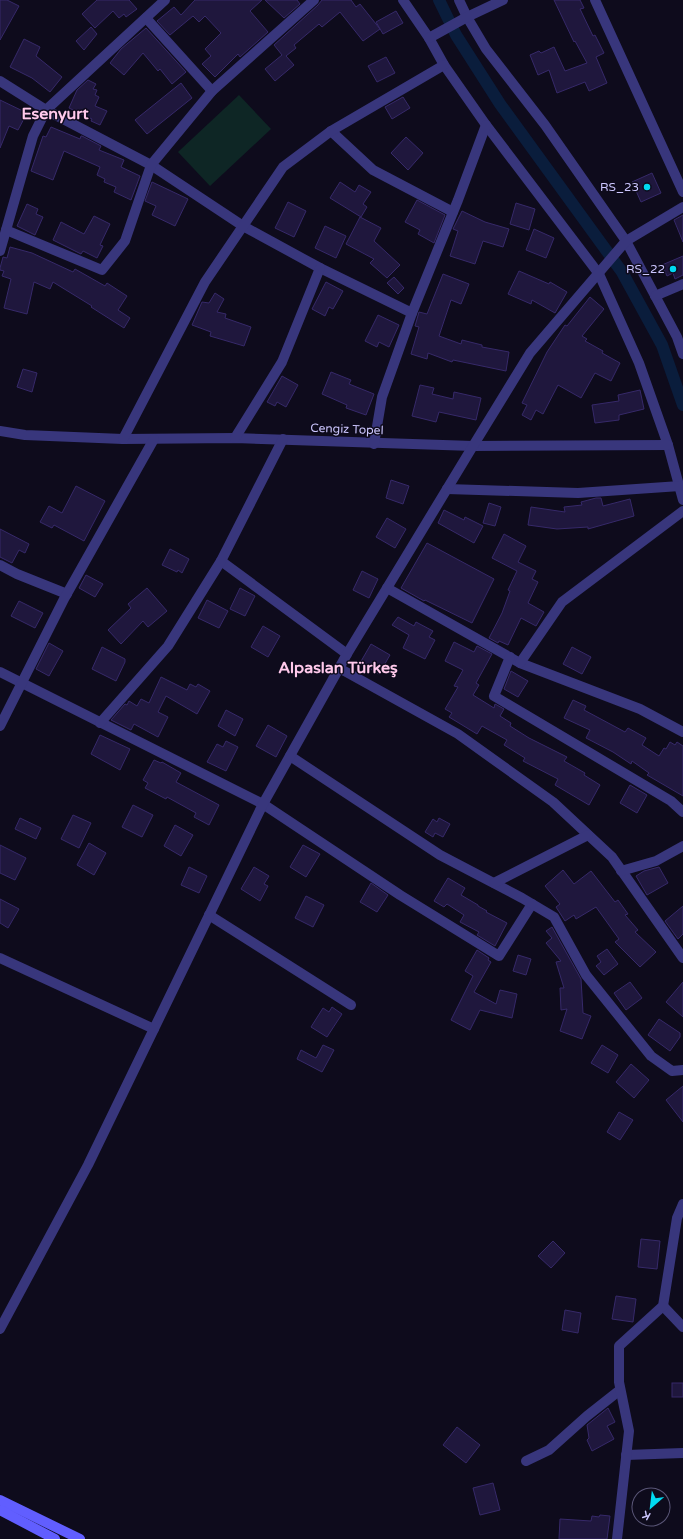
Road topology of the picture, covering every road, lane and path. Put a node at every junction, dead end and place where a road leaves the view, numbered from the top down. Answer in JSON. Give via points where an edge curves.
{"nodes":[{"id":1,"x":164,"y":0,"type":"edge"},
{"id":2,"x":314,"y":0,"type":"edge"},
{"id":3,"x":459,"y":0,"type":"edge"},
{"id":4,"x":504,"y":0,"type":"edge"},
{"id":5,"x":595,"y":0,"type":"edge"},
{"id":6,"x":404,"y":1,"type":"edge"},
{"id":7,"x":146,"y":18,"type":"junction"},
{"id":8,"x":467,"y":18,"type":"junction"},
{"id":9,"x":429,"y":38,"type":"junction"},
{"id":10,"x":444,"y":66,"type":"junction"},
{"id":11,"x":0,"y":81,"type":"edge"},
{"id":12,"x":212,"y":91,"type":"junction"},
{"id":13,"x":46,"y":110,"type":"junction"},
{"id":14,"x":486,"y":125,"type":"junction"},
{"id":15,"x":331,"y":131,"type":"junction"},
{"id":16,"x":150,"y":165,"type":"junction"},
{"id":17,"x":683,"y":192,"type":"edge"},
{"id":18,"x":683,"y":207,"type":"edge"},
{"id":19,"x":453,"y":212,"type":"junction"},
{"id":20,"x":243,"y":226,"type":"junction"},
{"id":21,"x":6,"y":230,"type":"junction"},
{"id":22,"x":626,"y":241,"type":"junction"},
{"id":23,"x":0,"y":249,"type":"edge"},
{"id":24,"x":320,"y":268,"type":"junction"},
{"id":25,"x":598,"y":274,"type":"junction"},
{"id":26,"x":683,"y":284,"type":"edge"},
{"id":27,"x":655,"y":296,"type":"junction"},
{"id":28,"x":412,"y":313,"type":"junction"},
{"id":29,"x":683,"y":354,"type":"edge"},
{"id":30,"x":0,"y":431,"type":"edge"},
{"id":31,"x":235,"y":438,"type":"junction"},
{"id":32,"x":122,"y":439,"type":"junction"},
{"id":33,"x":154,"y":439,"type":"junction"},
{"id":34,"x":282,"y":440,"type":"junction"},
{"id":35,"x":374,"y":444,"type":"junction"},
{"id":36,"x":668,"y":445,"type":"junction"},
{"id":37,"x":473,"y":446,"type":"junction"},
{"id":38,"x":680,"y":486,"type":"junction"},
{"id":39,"x":447,"y":489,"type":"junction"},
{"id":40,"x":683,"y":500,"type":"edge"},
{"id":41,"x":683,"y":511,"type":"edge"},
{"id":42,"x":221,"y":561,"type":"junction"},
{"id":43,"x":0,"y":565,"type":"edge"},
{"id":44,"x":387,"y":588,"type":"junction"},
{"id":45,"x":67,"y":594,"type":"junction"},
{"id":46,"x":347,"y":654,"type":"junction"},
{"id":47,"x":510,"y":657,"type":"junction"},
{"id":48,"x":520,"y":663,"type":"junction"},
{"id":49,"x":339,"y":668,"type":"junction"},
{"id":50,"x":0,"y":672,"type":"edge"},
{"id":51,"x":21,"y":684,"type":"junction"},
{"id":52,"x":100,"y":723,"type":"junction"},
{"id":53,"x":0,"y":726,"type":"edge"},
{"id":54,"x":683,"y":732,"type":"edge"},
{"id":55,"x":290,"y":756,"type":"junction"},
{"id":56,"x":263,"y":804,"type":"junction"},
{"id":57,"x":683,"y":812,"type":"edge"},
{"id":58,"x":588,"y":835,"type":"junction"},
{"id":59,"x":683,"y":846,"type":"edge"},
{"id":60,"x":621,"y":871,"type":"junction"},
{"id":61,"x":494,"y":884,"type":"junction"},
{"id":62,"x":532,"y":904,"type":"junction"},
{"id":63,"x":209,"y":915,"type":"junction"},
{"id":64,"x":0,"y":958,"type":"edge"},
{"id":65,"x":683,"y":958,"type":"edge"},
{"id":66,"x":351,"y":1005,"type":"dead end"},
{"id":67,"x":154,"y":1029,"type":"junction"},
{"id":68,"x":683,"y":1070,"type":"edge"},
{"id":69,"x":683,"y":1204,"type":"edge"},
{"id":70,"x":663,"y":1306,"type":"junction"},
{"id":71,"x":683,"y":1327,"type":"edge"},
{"id":72,"x":0,"y":1329,"type":"edge"},
{"id":73,"x":620,"y":1390,"type":"junction"},
{"id":74,"x":683,"y":1453,"type":"edge"},
{"id":75,"x":626,"y":1455,"type":"junction"},
{"id":76,"x":526,"y":1461,"type":"dead end"},
{"id":77,"x":0,"y":1500,"type":"edge"},
{"id":78,"x":0,"y":1510,"type":"edge"},
{"id":79,"x":55,"y":1539,"type":"edge"},
{"id":80,"x":80,"y":1539,"type":"edge"},
{"id":81,"x":617,"y":1539,"type":"edge"}],
"edges":[{"from":1,"to":7,"type":"street"},
{"from":2,"to":12,"type":"street"},
{"from":3,"to":8,"type":"street"},
{"from":4,"to":8,"type":"street"},
{"from":5,"to":17,"type":"street"},
{"from":6,"to":9,"type":"street"},
{"from":7,"to":12,"type":"street"},
{"from":7,"to":13,"type":"street"},
{"from":8,"to":9,"type":"street"},
{"from":8,"to":22,"type":"street","via":[[486,49],[545,125]]},
{"from":9,"to":10,"type":"street"},
{"from":10,"to":14,"type":"street"},
{"from":10,"to":15,"type":"street"},
{"from":11,"to":13,"type":"street"},
{"from":12,"to":16,"type":"street"},
{"from":13,"to":16,"type":"street"},
{"from":13,"to":21,"type":"street","via":[[33,136]]},
{"from":14,"to":19,"type":"street"},
{"from":14,"to":25,"type":"street"},
{"from":15,"to":19,"type":"street","via":[[374,170]]},
{"from":15,"to":20,"type":"street","via":[[283,167]]},
{"from":16,"to":20,"type":"street"},
{"from":16,"to":21,"type":"street","via":[[125,241],[102,270]]},
{"from":18,"to":22,"type":"street"},
{"from":19,"to":28,"type":"street"},
{"from":20,"to":24,"type":"street"},
{"from":20,"to":32,"type":"street","via":[[206,282]]},
{"from":21,"to":23,"type":"street"},
{"from":22,"to":25,"type":"street"},
{"from":22,"to":27,"type":"street"},
{"from":24,"to":28,"type":"street"},
{"from":24,"to":31,"type":"street","via":[[282,362]]},
{"from":25,"to":36,"type":"street","via":[[639,363]]},
{"from":25,"to":37,"type":"street","via":[[530,353]]},
{"from":26,"to":27,"type":"street"},
{"from":27,"to":29,"type":"street","via":[[677,336]]},
{"from":28,"to":35,"type":"street","via":[[382,397]]},
{"from":30,"to":32,"type":"street","name":"Cengiz Topel","via":[[25,435]]},
{"from":31,"to":33,"type":"street","name":"Cengiz Topel"},
{"from":31,"to":34,"type":"street","name":"Cengiz Topel"},
{"from":32,"to":33,"type":"street","name":"Cengiz Topel"},
{"from":33,"to":45,"type":"street"},
{"from":34,"to":35,"type":"street","name":"Cengiz Topel"},
{"from":34,"to":42,"type":"street"},
{"from":35,"to":37,"type":"street","name":"Cengiz Topel"},
{"from":36,"to":37,"type":"street","name":"Cengiz Topel"},
{"from":36,"to":38,"type":"street"},
{"from":37,"to":39,"type":"street"},
{"from":38,"to":39,"type":"street","via":[[578,493]]},
{"from":38,"to":40,"type":"street"},
{"from":39,"to":44,"type":"street"},
{"from":41,"to":48,"type":"street","via":[[562,602]]},
{"from":42,"to":46,"type":"street"},
{"from":42,"to":52,"type":"street","via":[[168,646]]},
{"from":43,"to":45,"type":"street"},
{"from":44,"to":46,"type":"street"},
{"from":44,"to":47,"type":"street"},
{"from":45,"to":51,"type":"street"},
{"from":46,"to":49,"type":"street"},
{"from":47,"to":48,"type":"street"},
{"from":47,"to":57,"type":"street","via":[[494,696],[671,801]]},
{"from":48,"to":54,"type":"street","via":[[640,709]]},
{"from":49,"to":55,"type":"street"},
{"from":49,"to":58,"type":"street","via":[[458,734],[553,802]]},
{"from":50,"to":51,"type":"street"},
{"from":51,"to":52,"type":"street"},
{"from":51,"to":53,"type":"street"},
{"from":52,"to":56,"type":"street"},
{"from":55,"to":56,"type":"street"},
{"from":55,"to":61,"type":"street","via":[[440,855]]},
{"from":56,"to":62,"type":"street","via":[[400,895],[499,956]]},
{"from":56,"to":63,"type":"street"},
{"from":58,"to":60,"type":"street","via":[[612,857]]},
{"from":58,"to":61,"type":"street"},
{"from":59,"to":60,"type":"street","via":[[656,861]]},
{"from":60,"to":65,"type":"street"},
{"from":61,"to":62,"type":"street"},
{"from":62,"to":68,"type":"street","via":[[554,917],[586,975],[651,1056],[672,1071]]},
{"from":63,"to":66,"type":"street"},
{"from":63,"to":67,"type":"street"},
{"from":64,"to":67,"type":"street"},
{"from":67,"to":72,"type":"street","via":[[88,1165]]},
{"from":69,"to":70,"type":"street","via":[[677,1218]]},
{"from":70,"to":71,"type":"street"},
{"from":70,"to":73,"type":"street","via":[[619,1346]]},
{"from":73,"to":75,"type":"street","via":[[629,1431]]},
{"from":73,"to":76,"type":"street","via":[[549,1450]]},
{"from":74,"to":75,"type":"street"},
{"from":75,"to":81,"type":"street"},
{"from":77,"to":80,"type":"street"},
{"from":78,"to":79,"type":"street"}]}
